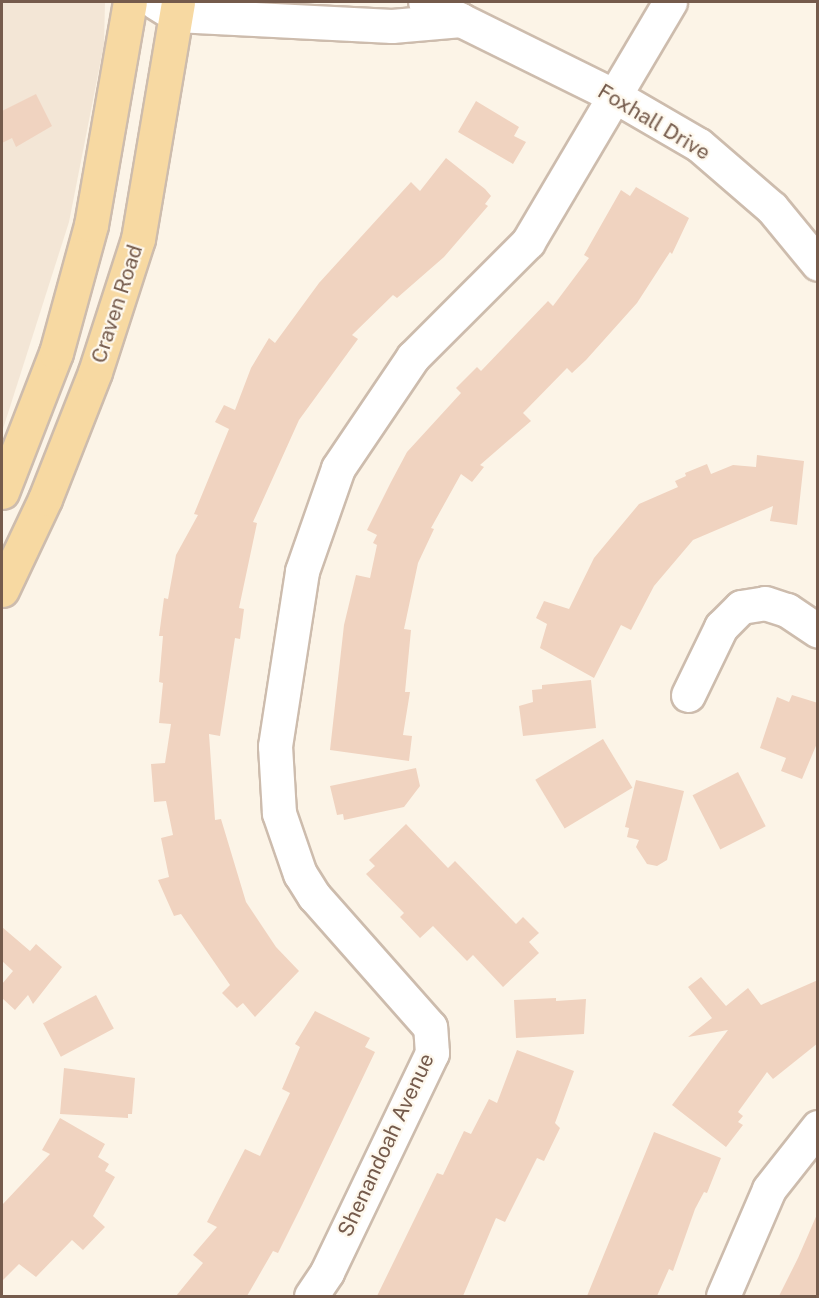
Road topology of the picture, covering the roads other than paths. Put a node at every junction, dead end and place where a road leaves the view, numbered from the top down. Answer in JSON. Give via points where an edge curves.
{"nodes":[{"id":1,"x":130,"y":2,"type":"edge"},
{"id":2,"x":425,"y":2,"type":"edge"},
{"id":3,"x":670,"y":2,"type":"edge"},
{"id":4,"x":170,"y":6,"type":"edge"},
{"id":5,"x":461,"y":20,"type":"junction"},
{"id":6,"x":613,"y":95,"type":"junction"},
{"id":7,"x":818,"y":264,"type":"edge"},
{"id":8,"x":2,"y":492,"type":"edge"},
{"id":9,"x":2,"y":590,"type":"edge"},
{"id":10,"x":818,"y":631,"type":"edge"},
{"id":11,"x":688,"y":695,"type":"dead end"},
{"id":12,"x":818,"y":1127,"type":"edge"},
{"id":13,"x":311,"y":1296,"type":"edge"},
{"id":14,"x":723,"y":1296,"type":"edge"}],
"edges":[{"from":1,"to":8,"type":"main road","name":"Craven Road","via":[[91,225],[56,353]]},
{"from":2,"to":5,"type":"street","name":"Foxhall Drive"},
{"from":3,"to":6,"type":"street","name":"Shenandoah Avenue"},
{"from":4,"to":5,"type":"street","via":[[392,26]]},
{"from":4,"to":9,"type":"main road","name":"Craven Road","via":[[138,238],[95,372],[50,489]]},
{"from":5,"to":6,"type":"street","name":"Foxhall Drive"},
{"from":6,"to":7,"type":"street","name":"Foxhall Drive","via":[[699,145],[772,208]]},
{"from":6,"to":13,"type":"street","name":"Shenandoah Avenue","via":[[528,242],[413,357],[338,468],[302,572],[275,746],[279,813],[300,874],[314,896],[430,1027],[432,1053],[327,1272]]},
{"from":10,"to":11,"type":"street","via":[[765,603],[741,607],[721,627]]},
{"from":12,"to":14,"type":"street","via":[[769,1189]]}]}
